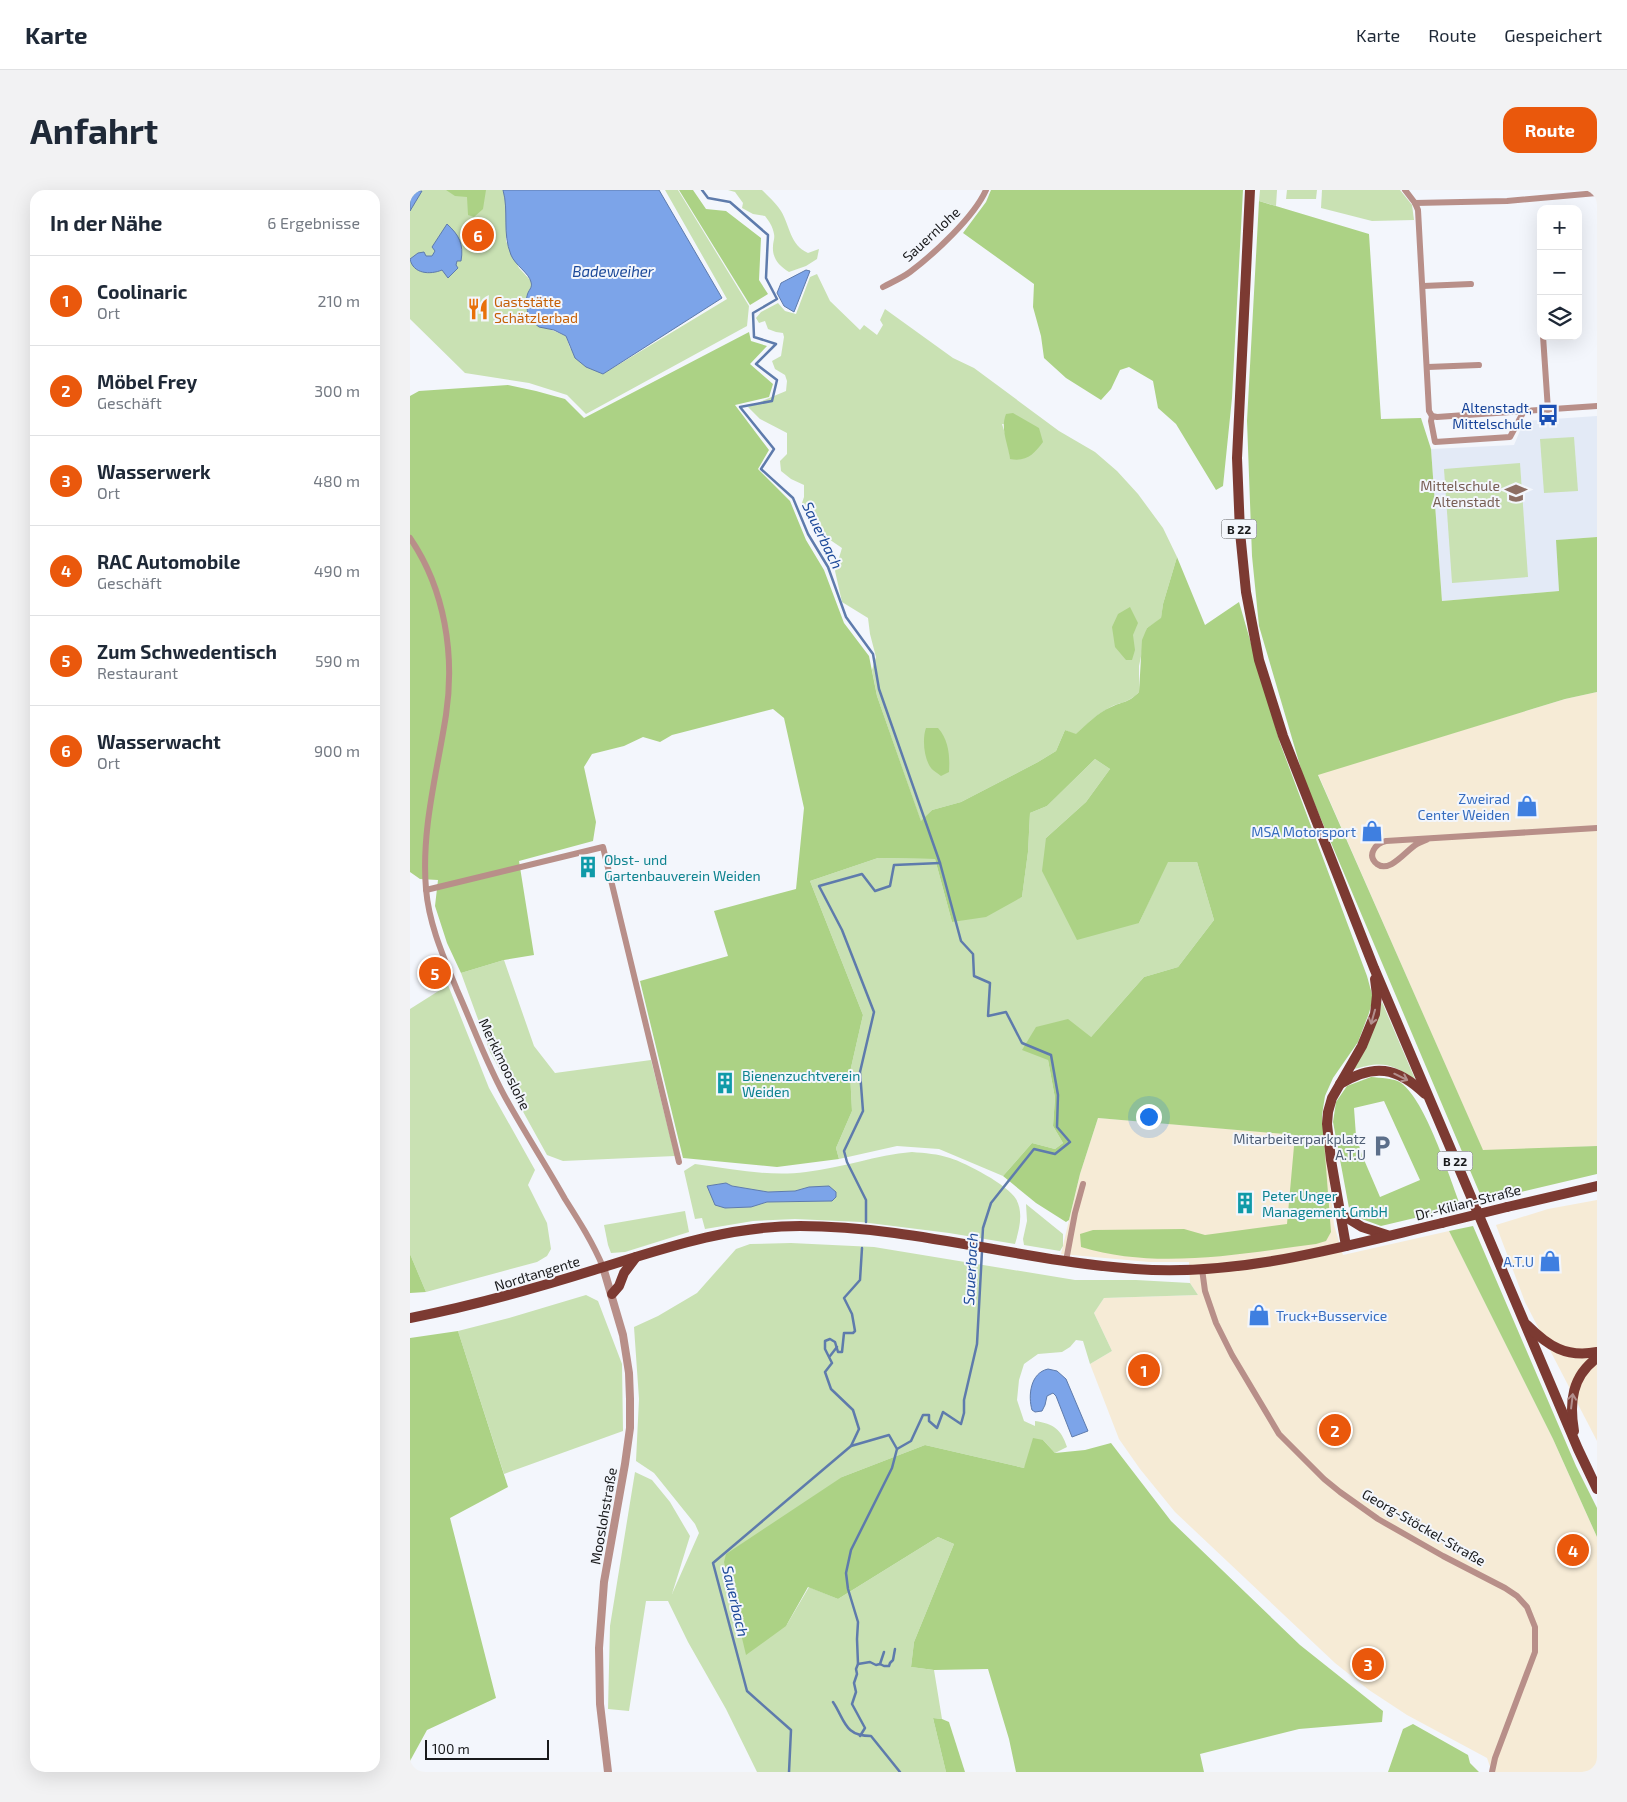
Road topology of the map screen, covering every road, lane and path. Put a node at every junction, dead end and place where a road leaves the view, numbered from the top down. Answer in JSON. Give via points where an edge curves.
{"nodes":[{"id":1,"x":986,"y":190,"type":"edge"},
{"id":2,"x":1250,"y":190,"type":"edge"},
{"id":3,"x":1405,"y":190,"type":"edge"},
{"id":4,"x":1597,"y":193,"type":"edge"},
{"id":5,"x":1415,"y":203,"type":"junction"},
{"id":6,"x":1471,"y":284,"type":"dead end"},
{"id":7,"x":1423,"y":286,"type":"junction"},
{"id":8,"x":883,"y":287,"type":"dead end"},
{"id":9,"x":1543,"y":340,"type":"edge"},
{"id":10,"x":1479,"y":365,"type":"dead end"},
{"id":11,"x":1428,"y":367,"type":"junction"},
{"id":12,"x":1597,"y":406,"type":"edge"},
{"id":13,"x":1548,"y":410,"type":"junction"},
{"id":14,"x":1524,"y":411,"type":"junction"},
{"id":15,"x":1432,"y":416,"type":"junction"},
{"id":16,"x":410,"y":538,"type":"edge"},
{"id":17,"x":1597,"y":828,"type":"edge"},
{"id":18,"x":1428,"y":839,"type":"junction"},
{"id":19,"x":426,"y":890,"type":"junction"},
{"id":20,"x":1374,"y":968,"type":"junction"},
{"id":21,"x":1339,"y":1084,"type":"junction"},
{"id":22,"x":1428,"y":1097,"type":"junction"},
{"id":23,"x":679,"y":1162,"type":"dead end"},
{"id":24,"x":1083,"y":1184,"type":"dead end"},
{"id":25,"x":1597,"y":1186,"type":"edge"},
{"id":26,"x":1581,"y":1189,"type":"junction"},
{"id":27,"x":1597,"y":1192,"type":"edge"},
{"id":28,"x":1341,"y":1214,"type":"junction"},
{"id":29,"x":1391,"y":1235,"type":"junction"},
{"id":30,"x":1346,"y":1246,"type":"junction"},
{"id":31,"x":636,"y":1257,"type":"junction"},
{"id":32,"x":1066,"y":1260,"type":"junction"},
{"id":33,"x":603,"y":1267,"type":"junction"},
{"id":34,"x":1202,"y":1269,"type":"junction"},
{"id":35,"x":612,"y":1294,"type":"junction"},
{"id":36,"x":410,"y":1318,"type":"edge"},
{"id":37,"x":1523,"y":1322,"type":"junction"},
{"id":38,"x":1597,"y":1352,"type":"edge"},
{"id":39,"x":1597,"y":1358,"type":"edge"},
{"id":40,"x":1578,"y":1449,"type":"junction"},
{"id":41,"x":1597,"y":1489,"type":"edge"},
{"id":42,"x":1493,"y":1769,"type":"edge"},
{"id":43,"x":608,"y":1772,"type":"edge"},
{"id":44,"x":1499,"y":1772,"type":"edge"}],
"edges":[{"from":1,"to":8,"type":"street","name":"Sauernlohe","via":[[956,231],[909,272]]},
{"from":2,"to":20,"type":"main road","number":"B 22","via":[[1237,458],[1246,592],[1259,660],[1283,736]]},
{"from":3,"to":5,"type":"street"},
{"from":4,"to":5,"type":"street"},
{"from":5,"to":7,"type":"street"},
{"from":6,"to":7,"type":"street"},
{"from":7,"to":11,"type":"street"},
{"from":9,"to":13,"type":"street"},
{"from":10,"to":11,"type":"street"},
{"from":11,"to":15,"type":"street","via":[[1429,411]]},
{"from":12,"to":13,"type":"street"},
{"from":13,"to":14,"type":"street"},
{"from":14,"to":15,"type":"street"},
{"from":14,"to":15,"type":"street","via":[[1510,437],[1435,442],[1430,421]]},
{"from":16,"to":19,"type":"street","name":"Merklmooslohe","via":[[438,598],[448,654],[446,713],[427,820]]},
{"from":17,"to":18,"type":"street"},
{"from":18,"to":18,"type":"street","via":[[1380,843],[1372,853],[1380,866],[1388,866]]},
{"from":19,"to":23,"type":"street","via":[[603,847]]},
{"from":19,"to":33,"type":"street","name":"Merklmooslohe","via":[[431,922],[442,953],[490,1066]]},
{"from":20,"to":21,"type":"main road","one_way":true,"via":[[1375,1014],[1362,1046]]},
{"from":20,"to":22,"type":"main road","number":"B 22"},
{"from":21,"to":22,"type":"main road","one_way":true,"via":[[1372,1070],[1387,1071],[1402,1076]]},
{"from":21,"to":28,"type":"main road","via":[[1332,1098],[1327,1124]]},
{"from":22,"to":37,"type":"main road","number":"B 22"},
{"from":24,"to":32,"type":"street"},
{"from":25,"to":26,"type":"main road","name":"Dr.-Kilian-Straße"},
{"from":26,"to":27,"type":"main road"},
{"from":26,"to":29,"type":"main road","name":"Dr.-Kilian-Straße","bridge":true},
{"from":28,"to":29,"type":"main road","via":[[1362,1227]]},
{"from":28,"to":30,"type":"main road"},
{"from":29,"to":30,"type":"main road","name":"Dr.-Kilian-Straße"},
{"from":30,"to":34,"type":"main road","name":"Dr.-Kilian-Straße","via":[[1261,1264]]},
{"from":31,"to":32,"type":"main road","name":"Nordtangente","via":[[714,1235],[799,1226],[875,1231]]},
{"from":31,"to":33,"type":"main road","name":"Nordtangente"},
{"from":31,"to":35,"type":"main road"},
{"from":32,"to":34,"type":"main road","name":"Dr.-Kilian-Straße","via":[[1134,1269]]},
{"from":33,"to":35,"type":"street","name":"Mooslohstraße"},
{"from":33,"to":36,"type":"main road","name":"Nordtangente","via":[[500,1299]]},
{"from":34,"to":42,"type":"street","name":"Georg-Stöckel-Straße","via":[[1216,1323],[1279,1434],[1324,1479],[1378,1519],[1505,1588],[1527,1608],[1535,1628],[1535,1652]]},
{"from":35,"to":43,"type":"street","name":"Mooslohstraße","via":[[629,1373],[630,1428],[604,1582],[599,1648],[600,1704]]},
{"from":37,"to":38,"type":"main road","via":[[1554,1348],[1586,1354]]},
{"from":37,"to":40,"type":"main road","number":"B 22"},
{"from":40,"to":39,"type":"main road","one_way":true,"via":[[1571,1412],[1573,1393],[1579,1378]]},
{"from":40,"to":41,"type":"main road","number":"B 22"},
{"from":42,"to":44,"type":"street"}]}
